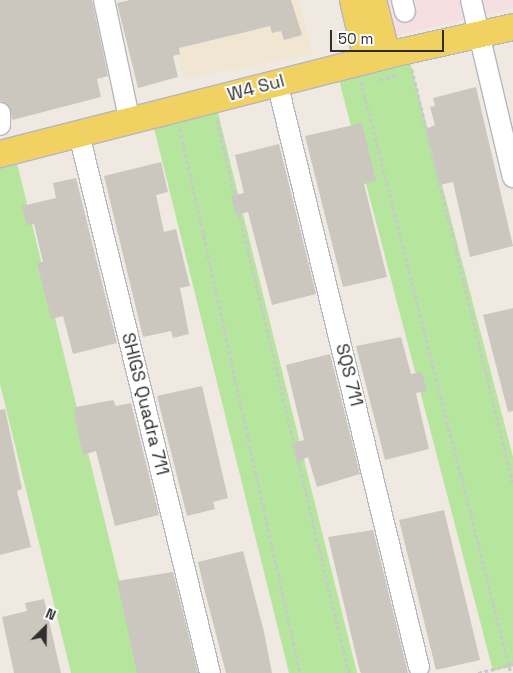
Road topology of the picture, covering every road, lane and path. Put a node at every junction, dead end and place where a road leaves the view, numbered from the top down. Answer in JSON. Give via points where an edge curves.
{"nodes":[{"id":1,"x":104,"y":0,"type":"edge"},
{"id":2,"x":353,"y":0,"type":"edge"},
{"id":3,"x":372,"y":0,"type":"edge"},
{"id":4,"x":471,"y":0,"type":"edge"},
{"id":5,"x":513,"y":27,"type":"edge"},
{"id":6,"x":478,"y":34,"type":"junction"},
{"id":7,"x":379,"y":57,"type":"junction"},
{"id":8,"x":278,"y":82,"type":"junction"},
{"id":9,"x":212,"y":100,"type":"junction"},
{"id":10,"x":176,"y":110,"type":"junction"},
{"id":11,"x":0,"y":113,"type":"edge"},
{"id":12,"x":130,"y":122,"type":"junction"},
{"id":13,"x":0,"y":125,"type":"edge"},
{"id":14,"x":506,"y":126,"type":"edge"},
{"id":15,"x":79,"y":134,"type":"junction"},
{"id":16,"x":0,"y":154,"type":"edge"},
{"id":17,"x":513,"y":177,"type":"edge"},
{"id":18,"x":513,"y":483,"type":"edge"},
{"id":19,"x":511,"y":665,"type":"edge"},
{"id":20,"x":419,"y":667,"type":"dead end"},
{"id":21,"x":210,"y":673,"type":"edge"},
{"id":22,"x":300,"y":673,"type":"edge"},
{"id":23,"x":349,"y":673,"type":"edge"},
{"id":24,"x":478,"y":673,"type":"edge"},
{"id":25,"x":511,"y":673,"type":"edge"}],
"edges":[{"from":1,"to":12,"type":"street"},
{"from":2,"to":7,"type":"main road"},
{"from":3,"to":7,"type":"main road"},
{"from":4,"to":6,"type":"street"},
{"from":5,"to":6,"type":"main road","name":"W4 Sul"},
{"from":6,"to":7,"type":"main road","name":"W4 Sul"},
{"from":6,"to":14,"type":"street"},
{"from":7,"to":8,"type":"main road","name":"W4 Sul"},
{"from":7,"to":18,"type":"path"},
{"from":7,"to":19,"type":"path"},
{"from":8,"to":9,"type":"main road","name":"W4 Sul"},
{"from":8,"to":20,"type":"street","name":"SQS 711"},
{"from":9,"to":10,"type":"main road","name":"W4 Sul"},
{"from":9,"to":23,"type":"path"},
{"from":10,"to":12,"type":"main road","name":"W4 Sul"},
{"from":10,"to":22,"type":"path"},
{"from":11,"to":13,"type":"street"},
{"from":12,"to":15,"type":"main road","name":"W4 Sul"},
{"from":14,"to":17,"type":"street"},
{"from":15,"to":16,"type":"main road","name":"W4 Sul"},
{"from":15,"to":21,"type":"street","name":"SHIGS Quadra 711"},
{"from":19,"to":24,"type":"path"},
{"from":19,"to":25,"type":"path"}]}
